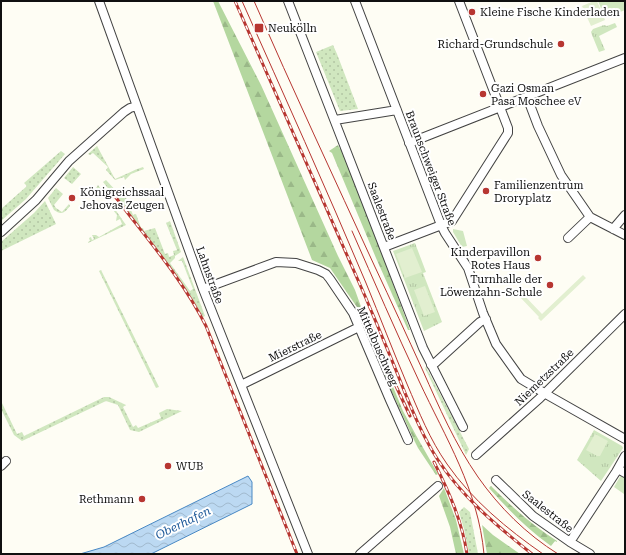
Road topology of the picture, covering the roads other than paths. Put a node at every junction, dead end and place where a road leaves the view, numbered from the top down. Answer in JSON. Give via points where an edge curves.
{"nodes":[{"id":1,"x":99,"y":1,"type":"edge"},
{"id":2,"x":288,"y":1,"type":"edge"},
{"id":3,"x":355,"y":1,"type":"edge"},
{"id":4,"x":459,"y":1,"type":"edge"},
{"id":5,"x":625,"y":58,"type":"edge"},
{"id":6,"x":527,"y":97,"type":"junction"},
{"id":7,"x":137,"y":106,"type":"junction"},
{"id":8,"x":500,"y":108,"type":"junction"},
{"id":9,"x":397,"y":110,"type":"junction"},
{"id":10,"x":335,"y":120,"type":"junction"},
{"id":11,"x":409,"y":143,"type":"junction"},
{"id":12,"x":625,"y":215,"type":"edge"},
{"id":13,"x":590,"y":217,"type":"junction"},
{"id":14,"x":441,"y":225,"type":"junction"},
{"id":15,"x":613,"y":229,"type":"junction"},
{"id":16,"x":1,"y":232,"type":"edge"},
{"id":17,"x":625,"y":234,"type":"edge"},
{"id":18,"x":568,"y":238,"type":"dead end"},
{"id":19,"x":384,"y":247,"type":"junction"},
{"id":20,"x":203,"y":288,"type":"junction"},
{"id":21,"x":625,"y":314,"type":"edge"},
{"id":22,"x":486,"y":319,"type":"junction"},
{"id":23,"x":359,"y":327,"type":"junction"},
{"id":24,"x":431,"y":365,"type":"junction"},
{"id":25,"x":241,"y":384,"type":"junction"},
{"id":26,"x":544,"y":393,"type":"junction"},
{"id":27,"x":463,"y":427,"type":"dead end"},
{"id":28,"x":625,"y":439,"type":"edge"},
{"id":29,"x":408,"y":440,"type":"dead end"},
{"id":30,"x":476,"y":455,"type":"dead end"},
{"id":31,"x":625,"y":456,"type":"edge"},
{"id":32,"x":621,"y":471,"type":"edge"},
{"id":33,"x":496,"y":480,"type":"dead end"},
{"id":34,"x":438,"y":486,"type":"dead end"},
{"id":35,"x":570,"y":542,"type":"junction"},
{"id":36,"x":308,"y":554,"type":"edge"},
{"id":37,"x":360,"y":554,"type":"edge"},
{"id":38,"x":590,"y":554,"type":"edge"}],
"edges":[{"from":1,"to":7,"type":"street","name":"Lahnstraße"},
{"from":2,"to":10,"type":"street","name":"Saalestraße"},
{"from":3,"to":9,"type":"street","name":"Braunschweiger Straße"},
{"from":4,"to":8,"type":"street"},
{"from":5,"to":6,"type":"street"},
{"from":6,"to":8,"type":"street"},
{"from":6,"to":13,"type":"street","via":[[561,175]]},
{"from":7,"to":16,"type":"street","via":[[124,112],[80,150],[36,200]]},
{"from":7,"to":20,"type":"street","name":"Lahnstraße"},
{"from":8,"to":11,"type":"street"},
{"from":8,"to":14,"type":"street","via":[[508,133],[454,218]]},
{"from":9,"to":10,"type":"street"},
{"from":9,"to":11,"type":"street","name":"Braunschweiger Straße"},
{"from":10,"to":19,"type":"street","name":"Saalestraße"},
{"from":11,"to":14,"type":"street","name":"Braunschweiger Straße"},
{"from":12,"to":15,"type":"street"},
{"from":13,"to":15,"type":"street"},
{"from":13,"to":18,"type":"street"},
{"from":14,"to":19,"type":"street"},
{"from":14,"to":22,"type":"street","name":"Braunschweiger Straße","via":[[468,268]]},
{"from":15,"to":17,"type":"street"},
{"from":19,"to":24,"type":"street","name":"Saalestraße"},
{"from":20,"to":23,"type":"street","name":"Mittelbuschweg","via":[[276,262],[296,263],[326,274],[353,313]]},
{"from":20,"to":25,"type":"street","name":"Lahnstraße"},
{"from":21,"to":26,"type":"street","name":"Niemetzstraße"},
{"from":22,"to":24,"type":"street"},
{"from":22,"to":26,"type":"street","name":"Braunschweiger Straße","via":[[496,344],[518,376]]},
{"from":23,"to":25,"type":"street","name":"Mierstraße"},
{"from":23,"to":29,"type":"street","name":"Mittelbuschweg"},
{"from":24,"to":27,"type":"street","name":"Saalestraße"},
{"from":25,"to":36,"type":"street","name":"Lahnstraße"},
{"from":26,"to":28,"type":"street","name":"Braunschweiger Straße"},
{"from":26,"to":30,"type":"street","name":"Niemetzstraße"},
{"from":31,"to":32,"type":"street"},
{"from":32,"to":35,"type":"street"},
{"from":33,"to":35,"type":"street","name":"Saalestraße","via":[[528,512]]},
{"from":34,"to":37,"type":"street"},
{"from":35,"to":38,"type":"street","name":"Saalestraße"}]}
